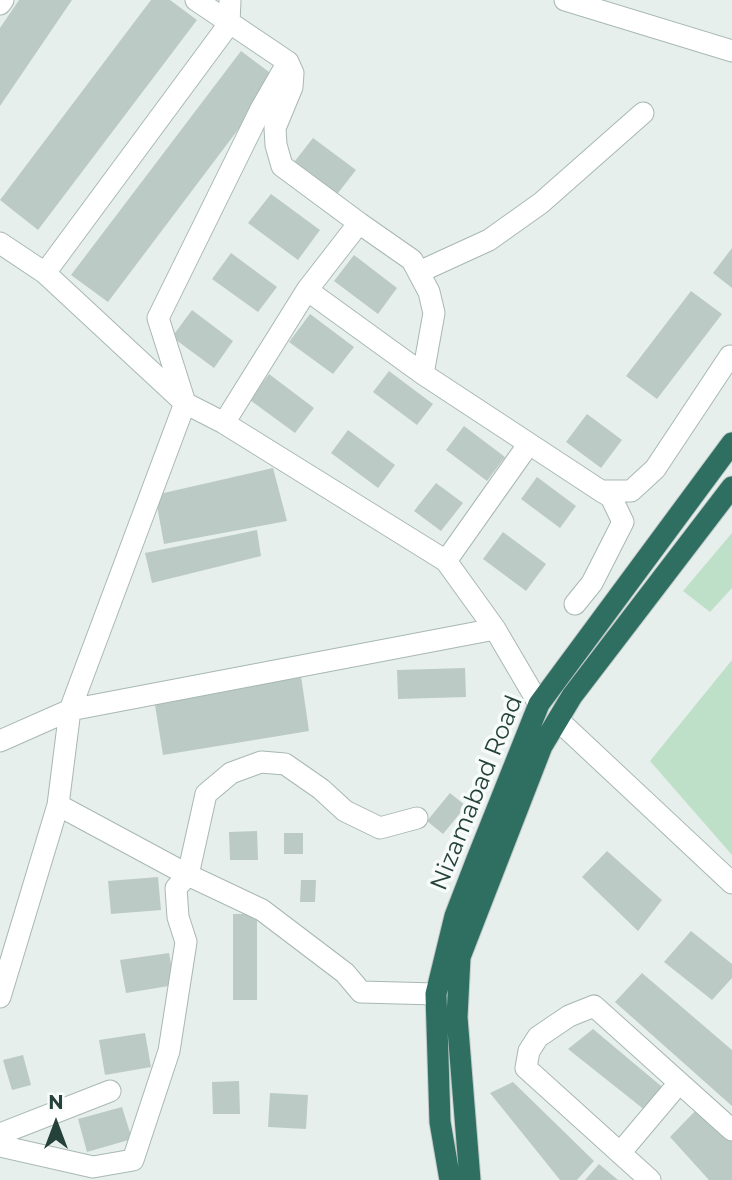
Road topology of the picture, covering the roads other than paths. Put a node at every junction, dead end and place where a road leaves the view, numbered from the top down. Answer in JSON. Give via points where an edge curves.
{"nodes":[{"id":1,"x":196,"y":0,"type":"edge"},
{"id":2,"x":230,"y":0,"type":"edge"},
{"id":3,"x":565,"y":0,"type":"edge"},
{"id":4,"x":229,"y":24,"type":"junction"},
{"id":5,"x":732,"y":51,"type":"edge"},
{"id":6,"x":288,"y":62,"type":"junction"},
{"id":7,"x":643,"y":113,"type":"dead end"},
{"id":8,"x":359,"y":223,"type":"junction"},
{"id":9,"x":0,"y":243,"type":"edge"},
{"id":10,"x":419,"y":272,"type":"junction"},
{"id":11,"x":45,"y":273,"type":"junction"},
{"id":12,"x":307,"y":290,"type":"junction"},
{"id":13,"x":730,"y":356,"type":"dead end"},
{"id":14,"x":423,"y":374,"type":"junction"},
{"id":15,"x":185,"y":403,"type":"junction"},
{"id":16,"x":224,"y":423,"type":"junction"},
{"id":17,"x":732,"y":443,"type":"edge"},
{"id":18,"x":528,"y":445,"type":"junction"},
{"id":19,"x":732,"y":487,"type":"edge"},
{"id":20,"x":601,"y":491,"type":"junction"},
{"id":21,"x":446,"y":561,"type":"junction"},
{"id":22,"x":575,"y":604,"type":"dead end"},
{"id":23,"x":495,"y":629,"type":"junction"},
{"id":24,"x":539,"y":704,"type":"junction"},
{"id":25,"x":70,"y":710,"type":"junction"},
{"id":26,"x":559,"y":721,"type":"junction"},
{"id":27,"x":0,"y":741,"type":"edge"},
{"id":28,"x":58,"y":805,"type":"junction"},
{"id":29,"x":417,"y":818,"type":"dead end"},
{"id":30,"x":188,"y":875,"type":"junction"},
{"id":31,"x":732,"y":883,"type":"edge"},
{"id":32,"x":436,"y":994,"type":"junction"},
{"id":33,"x":0,"y":997,"type":"edge"},
{"id":34,"x":679,"y":1083,"type":"junction"},
{"id":35,"x":110,"y":1091,"type":"dead end"},
{"id":36,"x":732,"y":1130,"type":"edge"},
{"id":37,"x":0,"y":1134,"type":"edge"},
{"id":38,"x":0,"y":1146,"type":"edge"},
{"id":39,"x":620,"y":1153,"type":"junction"},
{"id":40,"x":450,"y":1180,"type":"edge"},
{"id":41,"x":470,"y":1180,"type":"edge"},
{"id":42,"x":650,"y":1180,"type":"edge"}],
"edges":[{"from":1,"to":4,"type":"street"},
{"from":2,"to":4,"type":"street"},
{"from":3,"to":5,"type":"street"},
{"from":4,"to":6,"type":"street"},
{"from":4,"to":11,"type":"street"},
{"from":6,"to":8,"type":"street","via":[[292,87],[275,128],[282,166]]},
{"from":6,"to":15,"type":"street","via":[[158,318]]},
{"from":7,"to":10,"type":"street","via":[[541,203],[489,240]]},
{"from":8,"to":10,"type":"street","via":[[412,260]]},
{"from":8,"to":12,"type":"street"},
{"from":9,"to":11,"type":"street"},
{"from":10,"to":14,"type":"street","via":[[434,313]]},
{"from":11,"to":15,"type":"street"},
{"from":12,"to":14,"type":"street"},
{"from":12,"to":16,"type":"street"},
{"from":13,"to":20,"type":"street","via":[[655,469],[631,491]]},
{"from":14,"to":18,"type":"street"},
{"from":15,"to":16,"type":"street"},
{"from":15,"to":25,"type":"street"},
{"from":16,"to":21,"type":"street"},
{"from":17,"to":24,"type":"highway","name":"Nizamabad Road"},
{"from":18,"to":20,"type":"street"},
{"from":18,"to":21,"type":"street"},
{"from":19,"to":26,"type":"highway","via":[[572,696]]},
{"from":20,"to":22,"type":"street","via":[[611,497],[623,522],[592,583]]},
{"from":21,"to":23,"type":"street"},
{"from":23,"to":24,"type":"street"},
{"from":23,"to":25,"type":"street"},
{"from":24,"to":32,"type":"highway","name":"Nizamabad Road","via":[[455,916]]},
{"from":25,"to":27,"type":"street"},
{"from":25,"to":28,"type":"street"},
{"from":26,"to":31,"type":"street"},
{"from":26,"to":41,"type":"highway","via":[[542,746],[460,957],[457,1017]]},
{"from":28,"to":30,"type":"street"},
{"from":28,"to":33,"type":"street"},
{"from":29,"to":30,"type":"street","via":[[380,828],[345,811],[285,764],[261,762],[231,773],[206,794]]},
{"from":30,"to":32,"type":"street","via":[[262,910],[345,973],[361,992]]},
{"from":30,"to":38,"type":"street","via":[[176,888],[186,942],[169,1051],[133,1160],[93,1167]]},
{"from":32,"to":40,"type":"highway","name":"Nizamabad Road","via":[[440,1122]]},
{"from":34,"to":36,"type":"street"},
{"from":34,"to":39,"type":"street"},
{"from":34,"to":39,"type":"street","via":[[594,1006],[538,1037],[526,1068]]},
{"from":35,"to":37,"type":"street"},
{"from":39,"to":42,"type":"street"}]}
